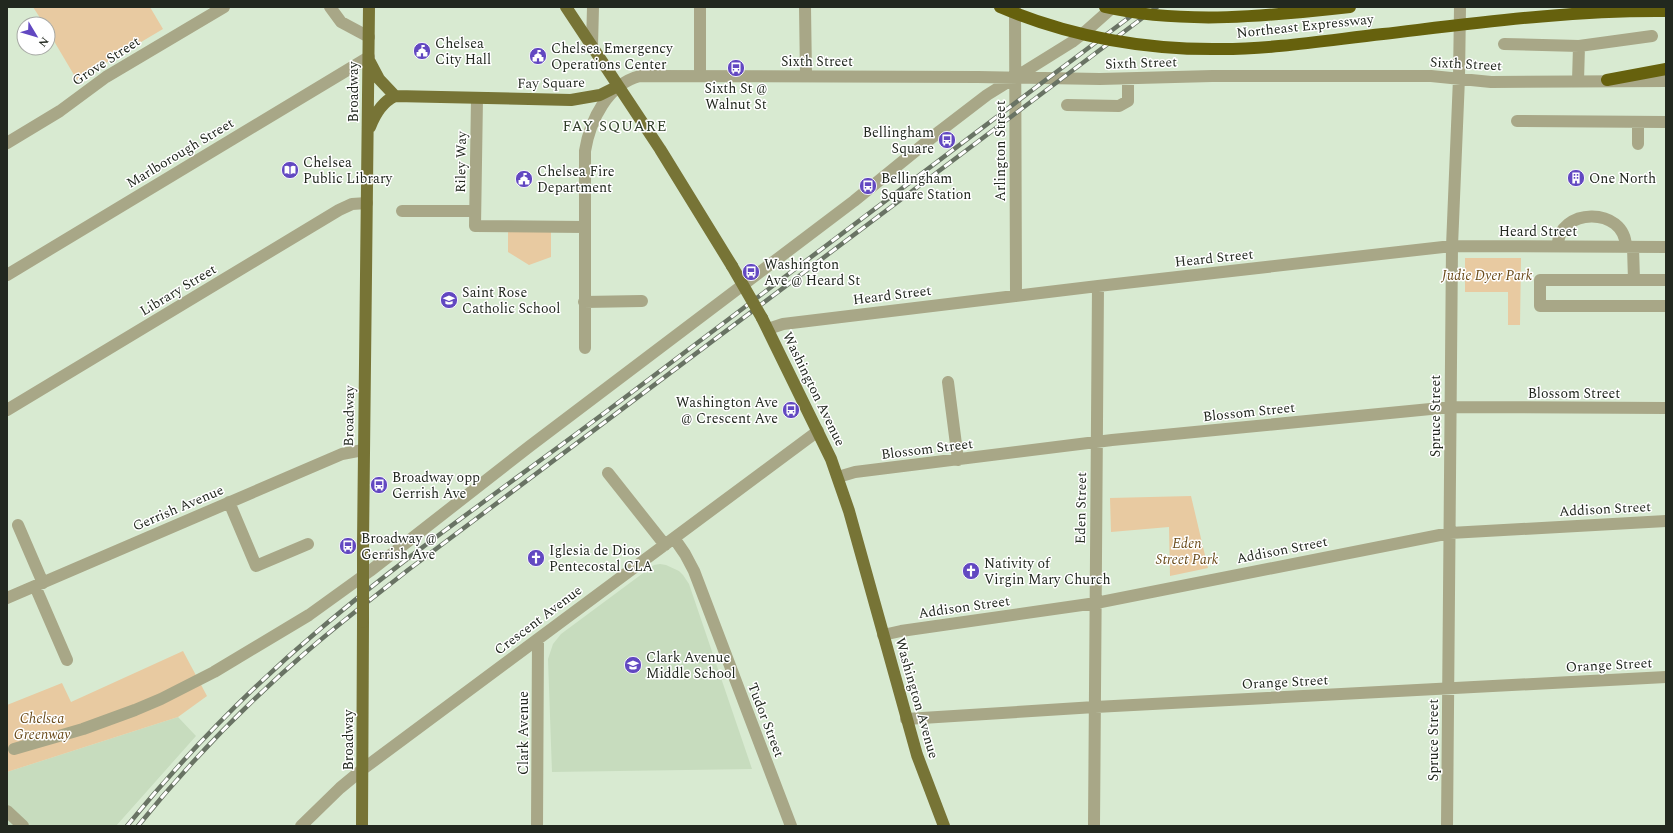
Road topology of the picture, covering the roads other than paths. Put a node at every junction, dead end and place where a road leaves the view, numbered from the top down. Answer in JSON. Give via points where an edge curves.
{"nodes":[{"id":1,"x":224,"y":7,"type":"edge"},
{"id":2,"x":330,"y":7,"type":"edge"},
{"id":3,"x":369,"y":7,"type":"edge"},
{"id":4,"x":566,"y":7,"type":"edge"},
{"id":5,"x":592,"y":7,"type":"edge"},
{"id":6,"x":700,"y":7,"type":"edge"},
{"id":7,"x":805,"y":7,"type":"edge"},
{"id":8,"x":1000,"y":7,"type":"edge"},
{"id":9,"x":1015,"y":7,"type":"edge"},
{"id":10,"x":1105,"y":7,"type":"edge"},
{"id":11,"x":1113,"y":7,"type":"edge"},
{"id":12,"x":1350,"y":7,"type":"edge"},
{"id":13,"x":1460,"y":7,"type":"edge"},
{"id":14,"x":1666,"y":11,"type":"edge"},
{"id":15,"x":1652,"y":36,"type":"dead end"},
{"id":16,"x":369,"y":37,"type":"junction"},
{"id":17,"x":1504,"y":44,"type":"dead end"},
{"id":18,"x":592,"y":46,"type":"junction"},
{"id":19,"x":1579,"y":46,"type":"junction"},
{"id":20,"x":369,"y":57,"type":"junction"},
{"id":21,"x":1666,"y":69,"type":"edge"},
{"id":22,"x":700,"y":75,"type":"junction"},
{"id":23,"x":806,"y":76,"type":"junction"},
{"id":24,"x":1014,"y":78,"type":"junction"},
{"id":25,"x":1459,"y":78,"type":"junction"},
{"id":26,"x":1128,"y":79,"type":"junction"},
{"id":27,"x":1607,"y":80,"type":"junction"},
{"id":28,"x":1578,"y":81,"type":"junction"},
{"id":29,"x":1666,"y":81,"type":"edge"},
{"id":30,"x":618,"y":86,"type":"junction"},
{"id":31,"x":395,"y":96,"type":"junction"},
{"id":32,"x":477,"y":98,"type":"junction"},
{"id":33,"x":1067,"y":106,"type":"dead end"},
{"id":34,"x":1516,"y":121,"type":"dead end"},
{"id":35,"x":1638,"y":122,"type":"junction"},
{"id":36,"x":1666,"y":122,"type":"edge"},
{"id":37,"x":368,"y":138,"type":"junction"},
{"id":38,"x":7,"y":143,"type":"edge"},
{"id":39,"x":1638,"y":144,"type":"dead end"},
{"id":40,"x":367,"y":203,"type":"junction"},
{"id":41,"x":402,"y":211,"type":"dead end"},
{"id":42,"x":475,"y":211,"type":"junction"},
{"id":43,"x":584,"y":227,"type":"junction"},
{"id":44,"x":1452,"y":246,"type":"junction"},
{"id":45,"x":1558,"y":246,"type":"junction"},
{"id":46,"x":1630,"y":247,"type":"junction"},
{"id":47,"x":1666,"y":247,"type":"edge"},
{"id":48,"x":7,"y":275,"type":"edge"},
{"id":49,"x":1634,"y":280,"type":"junction"},
{"id":50,"x":1666,"y":280,"type":"edge"},
{"id":51,"x":1098,"y":286,"type":"junction"},
{"id":52,"x":1016,"y":296,"type":"junction"},
{"id":53,"x":642,"y":301,"type":"dead end"},
{"id":54,"x":584,"y":302,"type":"junction"},
{"id":55,"x":1666,"y":306,"type":"edge"},
{"id":56,"x":768,"y":329,"type":"junction"},
{"id":57,"x":585,"y":348,"type":"dead end"},
{"id":58,"x":948,"y":382,"type":"dead end"},
{"id":59,"x":1451,"y":407,"type":"junction"},
{"id":60,"x":1666,"y":408,"type":"edge"},
{"id":61,"x":7,"y":410,"type":"edge"},
{"id":62,"x":818,"y":431,"type":"junction"},
{"id":63,"x":1097,"y":442,"type":"junction"},
{"id":64,"x":363,"y":450,"type":"junction"},
{"id":65,"x":958,"y":460,"type":"junction"},
{"id":66,"x":608,"y":473,"type":"dead end"},
{"id":67,"x":838,"y":477,"type":"junction"},
{"id":68,"x":229,"y":502,"type":"junction"},
{"id":69,"x":1666,"y":521,"type":"edge"},
{"id":70,"x":18,"y":525,"type":"dead end"},
{"id":71,"x":1450,"y":533,"type":"junction"},
{"id":72,"x":669,"y":542,"type":"junction"},
{"id":73,"x":308,"y":544,"type":"dead end"},
{"id":74,"x":39,"y":585,"type":"junction"},
{"id":75,"x":7,"y":598,"type":"edge"},
{"id":76,"x":1096,"y":603,"type":"junction"},
{"id":77,"x":883,"y":635,"type":"junction"},
{"id":78,"x":538,"y":639,"type":"junction"},
{"id":79,"x":67,"y":660,"type":"dead end"},
{"id":80,"x":1666,"y":677,"type":"edge"},
{"id":81,"x":1448,"y":688,"type":"junction"},
{"id":82,"x":1095,"y":707,"type":"junction"},
{"id":83,"x":906,"y":719,"type":"junction"},
{"id":84,"x":14,"y":749,"type":"dead end"},
{"id":85,"x":363,"y":770,"type":"junction"},
{"id":86,"x":7,"y":811,"type":"edge"},
{"id":87,"x":23,"y":826,"type":"edge"},
{"id":88,"x":301,"y":826,"type":"edge"},
{"id":89,"x":362,"y":826,"type":"edge"},
{"id":90,"x":537,"y":826,"type":"edge"},
{"id":91,"x":791,"y":826,"type":"edge"},
{"id":92,"x":944,"y":826,"type":"edge"},
{"id":93,"x":1094,"y":826,"type":"edge"},
{"id":94,"x":1447,"y":826,"type":"edge"}],
"edges":[{"from":1,"to":38,"type":"street","name":"Grove Street","via":[[106,77],[60,111]]},
{"from":2,"to":16,"type":"street","via":[[341,22]]},
{"from":3,"to":16,"type":"main road","name":"Broadway"},
{"from":4,"to":18,"type":"main road","name":"Washington Avenue"},
{"from":5,"to":18,"type":"street"},
{"from":6,"to":22,"type":"street"},
{"from":7,"to":23,"type":"street"},
{"from":8,"to":14,"type":"highway","name":"Northeast Expressway","bridge":true,"via":[[1085,36],[1168,48],[1222,49],[1305,43],[1528,17]]},
{"from":9,"to":24,"type":"street","name":"Arlington Street"},
{"from":10,"to":12,"type":"highway","name":"Northeast Expressway","bridge":true,"via":[[1159,15],[1214,17]]},
{"from":11,"to":24,"type":"street","via":[[1081,35]]},
{"from":13,"to":25,"type":"street","name":"Spruce Street"},
{"from":15,"to":19,"type":"street"},
{"from":16,"to":20,"type":"main road","name":"Broadway"},
{"from":17,"to":19,"type":"street"},
{"from":18,"to":30,"type":"main road","name":"Washington Avenue"},
{"from":19,"to":28,"type":"street"},
{"from":20,"to":31,"type":"main road","via":[[374,72]]},
{"from":20,"to":37,"type":"main road","name":"Broadway"},
{"from":20,"to":48,"type":"street","name":"Marlborough Street"},
{"from":21,"to":27,"type":"highway"},
{"from":22,"to":23,"type":"street","name":"Sixth Street"},
{"from":22,"to":30,"type":"street","name":"Sixth Street","via":[[640,76]]},
{"from":23,"to":24,"type":"street","name":"Sixth Street"},
{"from":24,"to":26,"type":"street","name":"Sixth Street"},
{"from":24,"to":52,"type":"street","name":"Arlington Street"},
{"from":24,"to":84,"type":"street","via":[[940,131],[854,201],[309,615],[214,672],[135,710],[83,729]]},
{"from":25,"to":26,"type":"street","name":"Sixth Street","via":[[1212,76]]},
{"from":25,"to":28,"type":"street","name":"Sixth Street","via":[[1491,82]]},
{"from":25,"to":44,"type":"street","name":"Spruce Street"},
{"from":26,"to":33,"type":"street","via":[[1128,101],[1119,106]]},
{"from":27,"to":28,"type":"street","name":"Sixth Street"},
{"from":27,"to":29,"type":"street","name":"Sixth Street"},
{"from":30,"to":32,"type":"main road","name":"Fay Square","via":[[600,95],[580,99]]},
{"from":30,"to":43,"type":"street","via":[[599,111],[587,141]]},
{"from":30,"to":56,"type":"main road","name":"Washington Avenue","bridge":true,"via":[[673,170]]},
{"from":31,"to":32,"type":"main road","name":"Fay Square"},
{"from":31,"to":37,"type":"main road","via":[[379,109],[370,127]]},
{"from":32,"to":42,"type":"street","name":"Riley Way"},
{"from":34,"to":35,"type":"street"},
{"from":35,"to":36,"type":"street"},
{"from":35,"to":39,"type":"street"},
{"from":37,"to":40,"type":"main road","name":"Broadway"},
{"from":40,"to":61,"type":"street","name":"Library Street","via":[[352,204],[339,210]]},
{"from":40,"to":64,"type":"main road","name":"Broadway"},
{"from":41,"to":42,"type":"street"},
{"from":42,"to":43,"type":"street","name":"Riley Way","via":[[475,226]]},
{"from":43,"to":54,"type":"street"},
{"from":44,"to":45,"type":"street","name":"Heard Street"},
{"from":44,"to":51,"type":"street","name":"Heard Street"},
{"from":44,"to":59,"type":"street","name":"Spruce Street"},
{"from":45,"to":46,"type":"street","name":"Heard Street"},
{"from":45,"to":46,"type":"street","via":[[1559,234],[1564,227],[1578,219],[1592,216],[1617,225]]},
{"from":46,"to":47,"type":"street","name":"Heard Street"},
{"from":46,"to":49,"type":"street"},
{"from":49,"to":50,"type":"street"},
{"from":49,"to":55,"type":"street","via":[[1540,280],[1540,306]]},
{"from":51,"to":52,"type":"street","name":"Heard Street"},
{"from":51,"to":63,"type":"street","name":"Eden Street"},
{"from":52,"to":56,"type":"street","name":"Heard Street","via":[[782,324]]},
{"from":53,"to":54,"type":"street"},
{"from":54,"to":57,"type":"street"},
{"from":56,"to":62,"type":"main road","name":"Washington Avenue"},
{"from":58,"to":65,"type":"street"},
{"from":59,"to":60,"type":"street","name":"Blossom Street"},
{"from":59,"to":63,"type":"street","name":"Blossom Street"},
{"from":59,"to":71,"type":"street","name":"Spruce Street"},
{"from":62,"to":67,"type":"main road","name":"Washington Avenue"},
{"from":62,"to":72,"type":"street","name":"Crescent Avenue"},
{"from":63,"to":65,"type":"street","name":"Blossom Street"},
{"from":63,"to":76,"type":"street","name":"Eden Street"},
{"from":64,"to":68,"type":"street","name":"Gerrish Avenue","via":[[342,454]]},
{"from":64,"to":85,"type":"main road","name":"Broadway","bridge":true},
{"from":65,"to":67,"type":"street","name":"Blossom Street","via":[[856,472]]},
{"from":66,"to":72,"type":"street","name":"Tudor Street"},
{"from":67,"to":77,"type":"main road","name":"Washington Avenue"},
{"from":68,"to":73,"type":"street","via":[[256,566]]},
{"from":68,"to":74,"type":"street","name":"Gerrish Avenue"},
{"from":69,"to":71,"type":"street","name":"Addison Street"},
{"from":70,"to":74,"type":"street"},
{"from":71,"to":76,"type":"street","name":"Addison Street"},
{"from":71,"to":81,"type":"street","name":"Spruce Street"},
{"from":72,"to":78,"type":"street","name":"Crescent Avenue"},
{"from":72,"to":91,"type":"street","name":"Tudor Street","via":[[685,554],[694,571]]},
{"from":74,"to":75,"type":"street","name":"Gerrish Avenue"},
{"from":74,"to":79,"type":"street"},
{"from":76,"to":77,"type":"street","name":"Addison Street"},
{"from":76,"to":82,"type":"street","name":"Eden Street"},
{"from":77,"to":83,"type":"main road","name":"Washington Avenue"},
{"from":78,"to":85,"type":"street","name":"Crescent Avenue"},
{"from":78,"to":90,"type":"street","name":"Clark Avenue"},
{"from":80,"to":81,"type":"street","name":"Orange Street"},
{"from":81,"to":82,"type":"street","name":"Orange Street"},
{"from":81,"to":94,"type":"street","name":"Spruce Street"},
{"from":82,"to":83,"type":"street","name":"Orange Street"},
{"from":82,"to":93,"type":"street","name":"Eden Street"},
{"from":83,"to":92,"type":"main road","name":"Washington Avenue","via":[[923,774]]},
{"from":85,"to":88,"type":"street","name":"Crescent Avenue","via":[[340,788]]},
{"from":85,"to":89,"type":"main road","name":"Broadway"},
{"from":86,"to":87,"type":"street"}]}
